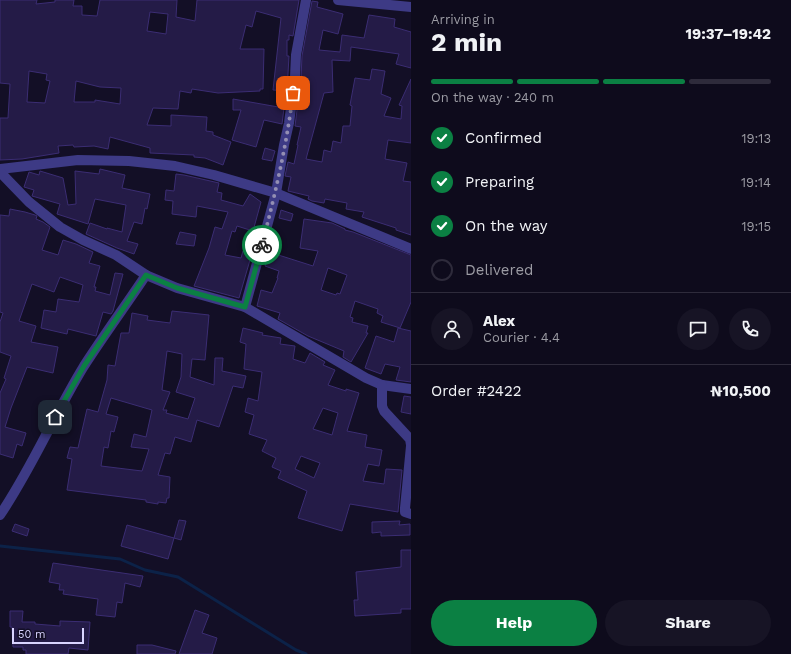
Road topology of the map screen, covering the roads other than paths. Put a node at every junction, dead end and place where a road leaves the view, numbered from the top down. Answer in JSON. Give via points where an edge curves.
{"nodes":[{"id":1,"x":306,"y":0,"type":"edge"},
{"id":2,"x":338,"y":0,"type":"edge"},
{"id":3,"x":411,"y":7,"type":"edge"},
{"id":4,"x":0,"y":169,"type":"edge"},
{"id":5,"x":0,"y":172,"type":"edge"},
{"id":6,"x":276,"y":193,"type":"junction"},
{"id":7,"x":411,"y":249,"type":"edge"},
{"id":8,"x":146,"y":275,"type":"junction"},
{"id":9,"x":245,"y":307,"type":"junction"},
{"id":10,"x":382,"y":385,"type":"junction"},
{"id":11,"x":411,"y":389,"type":"edge"},
{"id":12,"x":411,"y":446,"type":"edge"},
{"id":13,"x":411,"y":514,"type":"edge"},
{"id":14,"x":0,"y":515,"type":"edge"}],
"edges":[{"from":1,"to":6,"type":"street","via":[[296,54],[289,124]]},
{"from":2,"to":3,"type":"street"},
{"from":4,"to":6,"type":"street","via":[[78,160],[129,161],[175,166]]},
{"from":5,"to":8,"type":"street","via":[[29,202],[60,227],[116,255]]},
{"from":6,"to":7,"type":"street"},
{"from":6,"to":9,"type":"street"},
{"from":8,"to":9,"type":"street","via":[[177,288]]},
{"from":8,"to":14,"type":"street","via":[[84,366],[24,477]]},
{"from":9,"to":10,"type":"street"},
{"from":10,"to":11,"type":"street"},
{"from":10,"to":12,"type":"street","via":[[384,411],[410,439]]},
{"from":12,"to":13,"type":"street","via":[[405,512]]}]}
